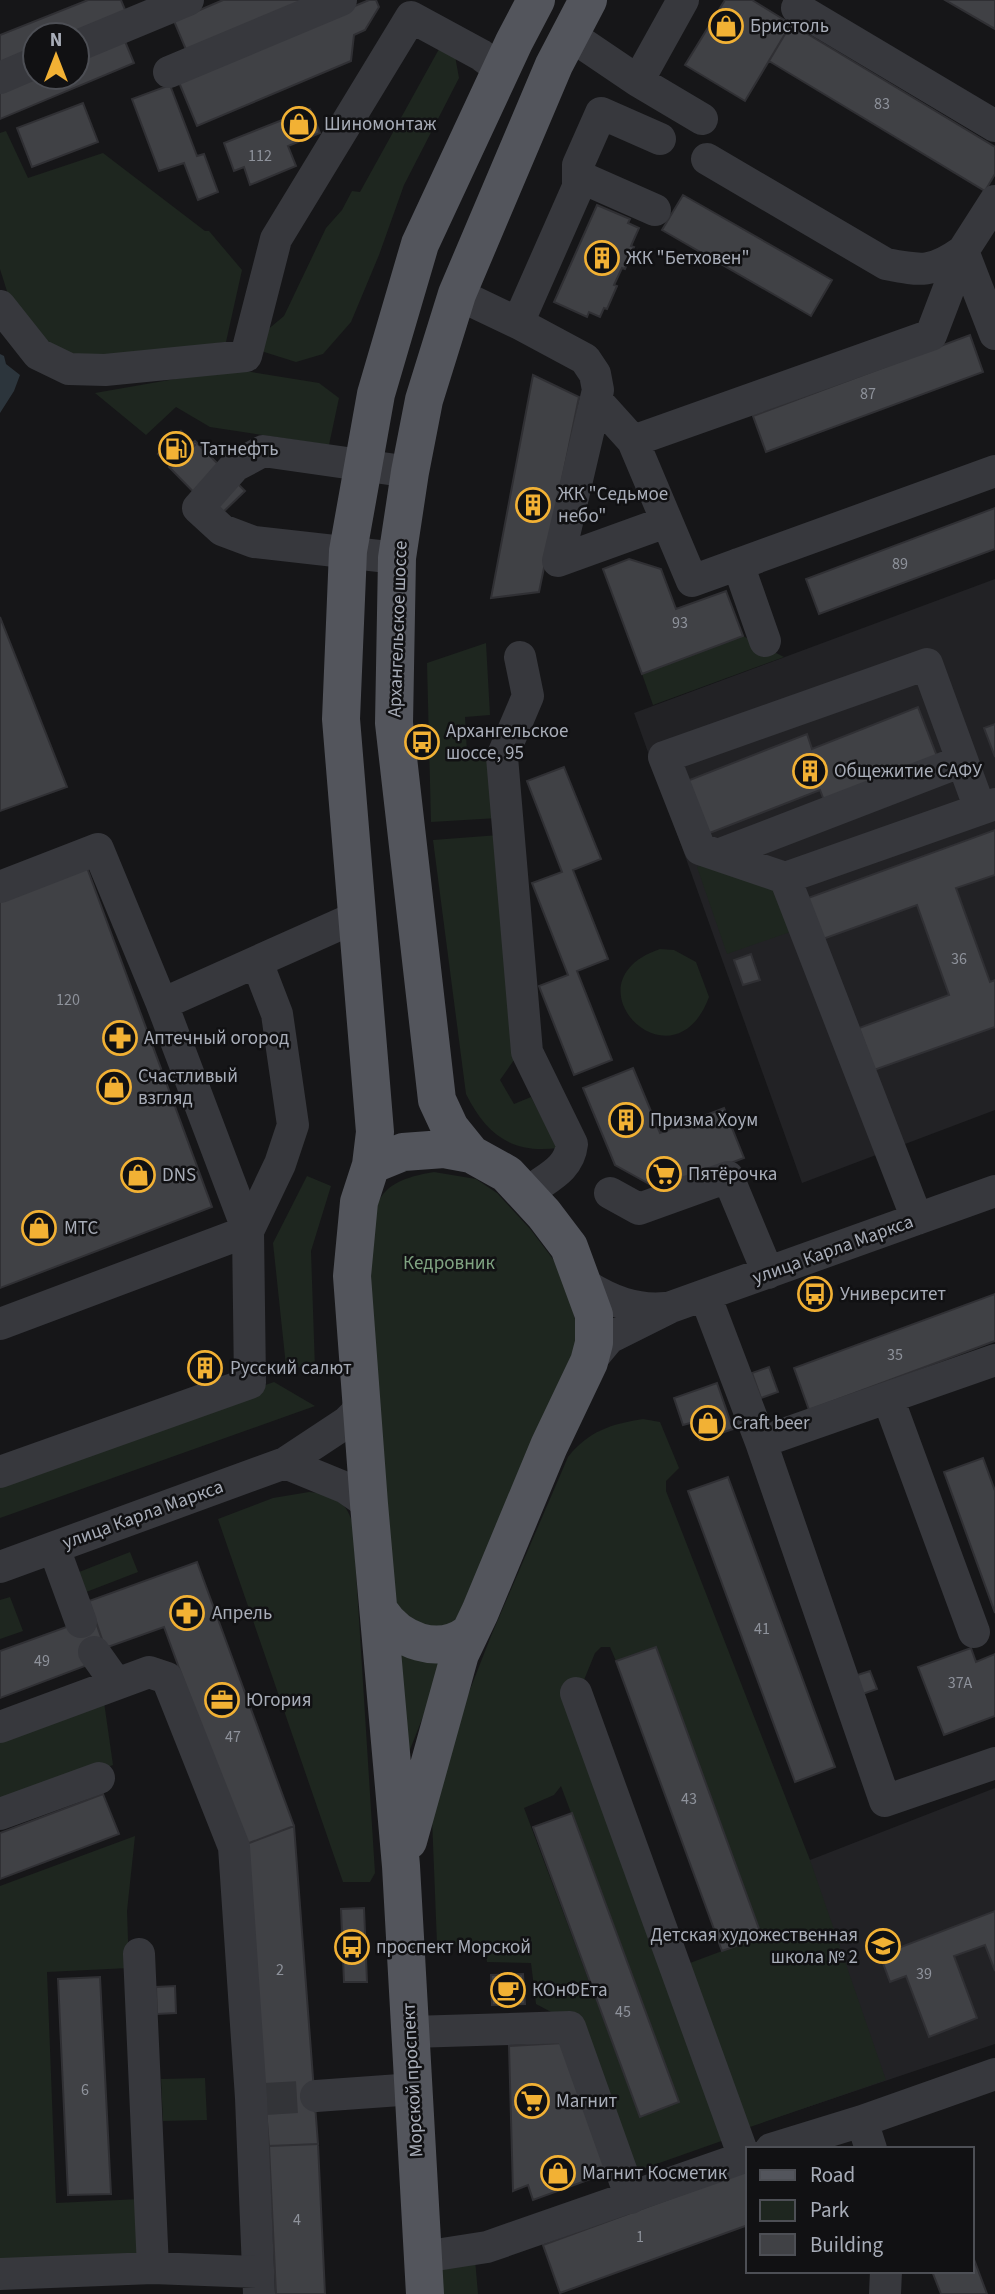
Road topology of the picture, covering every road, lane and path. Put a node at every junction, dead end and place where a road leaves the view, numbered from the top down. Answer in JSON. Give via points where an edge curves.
{"nodes":[{"id":1,"x":188,"y":0,"type":"edge"},
{"id":2,"x":341,"y":0,"type":"edge"},
{"id":3,"x":536,"y":0,"type":"edge"},
{"id":4,"x":588,"y":0,"type":"edge"},
{"id":5,"x":683,"y":0,"type":"edge"},
{"id":6,"x":412,"y":8,"type":"edge"},
{"id":7,"x":797,"y":8,"type":"dead end"},
{"id":8,"x":570,"y":35,"type":"junction"},
{"id":9,"x":91,"y":40,"type":"edge"},
{"id":10,"x":21,"y":69,"type":"edge"},
{"id":11,"x":501,"y":70,"type":"junction"},
{"id":12,"x":169,"y":72,"type":"dead end"},
{"id":13,"x":0,"y":78,"type":"edge"},
{"id":14,"x":638,"y":81,"type":"junction"},
{"id":15,"x":702,"y":119,"type":"dead end"},
{"id":16,"x":995,"y":126,"type":"edge"},
{"id":17,"x":660,"y":139,"type":"dead end"},
{"id":18,"x":706,"y":159,"type":"dead end"},
{"id":19,"x":578,"y":176,"type":"junction"},
{"id":20,"x":995,"y":201,"type":"edge"},
{"id":21,"x":655,"y":210,"type":"dead end"},
{"id":22,"x":963,"y":251,"type":"junction"},
{"id":23,"x":457,"y":294,"type":"junction"},
{"id":24,"x":0,"y":306,"type":"edge"},
{"id":25,"x":518,"y":323,"type":"junction"},
{"id":26,"x":995,"y":334,"type":"edge"},
{"id":27,"x":596,"y":400,"type":"junction"},
{"id":28,"x":633,"y":441,"type":"junction"},
{"id":29,"x":364,"y":464,"type":"junction"},
{"id":30,"x":995,"y":471,"type":"edge"},
{"id":31,"x":410,"y":472,"type":"junction"},
{"id":32,"x":666,"y":522,"type":"junction"},
{"id":33,"x":348,"y":551,"type":"junction"},
{"id":34,"x":397,"y":558,"type":"junction"},
{"id":35,"x":738,"y":564,"type":"junction"},
{"id":36,"x":765,"y":641,"type":"dead end"},
{"id":37,"x":520,"y":657,"type":"dead end"},
{"id":38,"x":962,"y":761,"type":"junction"},
{"id":39,"x":987,"y":807,"type":"edge"},
{"id":40,"x":718,"y":855,"type":"junction"},
{"id":41,"x":785,"y":878,"type":"junction"},
{"id":42,"x":0,"y":887,"type":"edge"},
{"id":43,"x":358,"y":920,"type":"junction"},
{"id":44,"x":257,"y":962,"type":"junction"},
{"id":45,"x":162,"y":1004,"type":"junction"},
{"id":46,"x":471,"y":1154,"type":"junction"},
{"id":47,"x":371,"y":1165,"type":"junction"},
{"id":48,"x":995,"y":1191,"type":"edge"},
{"id":49,"x":610,"y":1193,"type":"dead end"},
{"id":50,"x":526,"y":1194,"type":"junction"},
{"id":51,"x":917,"y":1219,"type":"junction"},
{"id":52,"x":248,"y":1231,"type":"junction"},
{"id":53,"x":768,"y":1273,"type":"junction"},
{"id":54,"x":585,"y":1286,"type":"junction"},
{"id":55,"x":705,"y":1295,"type":"junction"},
{"id":56,"x":671,"y":1307,"type":"junction"},
{"id":57,"x":0,"y":1324,"type":"edge"},
{"id":58,"x":995,"y":1360,"type":"edge"},
{"id":59,"x":589,"y":1362,"type":"junction"},
{"id":60,"x":888,"y":1398,"type":"junction"},
{"id":61,"x":363,"y":1399,"type":"junction"},
{"id":62,"x":761,"y":1442,"type":"junction"},
{"id":63,"x":285,"y":1463,"type":"junction"},
{"id":64,"x":0,"y":1472,"type":"edge"},
{"id":65,"x":369,"y":1504,"type":"junction"},
{"id":66,"x":54,"y":1548,"type":"junction"},
{"id":67,"x":0,"y":1567,"type":"edge"},
{"id":68,"x":380,"y":1612,"type":"junction"},
{"id":69,"x":80,"y":1622,"type":"dead end"},
{"id":70,"x":974,"y":1632,"type":"dead end"},
{"id":71,"x":468,"y":1634,"type":"junction"},
{"id":72,"x":94,"y":1652,"type":"dead end"},
{"id":73,"x":116,"y":1683,"type":"junction"},
{"id":74,"x":576,"y":1693,"type":"dead end"},
{"id":75,"x":0,"y":1727,"type":"edge"},
{"id":76,"x":995,"y":1763,"type":"edge"},
{"id":77,"x":99,"y":1778,"type":"dead end"},
{"id":78,"x":0,"y":1814,"type":"edge"},
{"id":79,"x":401,"y":1866,"type":"junction"},
{"id":80,"x":139,"y":1954,"type":"dead end"},
{"id":81,"x":411,"y":2032,"type":"junction"},
{"id":82,"x":995,"y":2074,"type":"edge"},
{"id":83,"x":414,"y":2089,"type":"junction"},
{"id":84,"x":316,"y":2096,"type":"tunnel mouth"},
{"id":85,"x":866,"y":2135,"type":"edge"},
{"id":86,"x":751,"y":2147,"type":"edge"},
{"id":87,"x":795,"y":2147,"type":"edge"},
{"id":88,"x":746,"y":2157,"type":"edge"},
{"id":89,"x":631,"y":2198,"type":"junction"},
{"id":90,"x":153,"y":2269,"type":"junction"},
{"id":91,"x":886,"y":2273,"type":"edge"},
{"id":92,"x":0,"y":2274,"type":"edge"},
{"id":93,"x":424,"y":2276,"type":"edge"},
{"id":94,"x":258,"y":2283,"type":"edge"},
{"id":95,"x":885,"y":2294,"type":"edge"}],
"edges":[{"from":1,"to":9,"type":"street"},
{"from":2,"to":12,"type":"street"},
{"from":3,"to":11,"type":"main road"},
{"from":4,"to":8,"type":"main road","name":"Архангельское шоссе"},
{"from":5,"to":14,"type":"street"},
{"from":6,"to":11,"type":"street"},
{"from":6,"to":24,"type":"street","via":[[276,239],[246,356],[105,370],[69,369],[37,354]]},
{"from":7,"to":16,"type":"street"},
{"from":8,"to":14,"type":"street"},
{"from":8,"to":23,"type":"main road","name":"Архангельское шоссе"},
{"from":10,"to":13,"type":"street"},
{"from":11,"to":29,"type":"main road","via":[[420,244],[376,394]]},
{"from":14,"to":15,"type":"street"},
{"from":17,"to":19,"type":"street","via":[[601,113],[578,165]]},
{"from":18,"to":22,"type":"street","via":[[886,264],[915,270],[943,265]]},
{"from":19,"to":21,"type":"street"},
{"from":19,"to":25,"type":"street","via":[[578,187]]},
{"from":20,"to":22,"type":"street"},
{"from":22,"to":26,"type":"street"},
{"from":22,"to":28,"type":"street","via":[[931,335]]},
{"from":23,"to":25,"type":"street"},
{"from":23,"to":31,"type":"main road","name":"Архангельское шоссе","via":[[424,400]]},
{"from":25,"to":27,"type":"street","via":[[585,359],[595,374]]},
{"from":27,"to":28,"type":"street"},
{"from":27,"to":32,"type":"street","via":[[558,561]]},
{"from":28,"to":32,"type":"street"},
{"from":29,"to":31,"type":"street"},
{"from":29,"to":33,"type":"main road"},
{"from":29,"to":33,"type":"street","via":[[264,451],[235,466],[198,508],[222,530],[254,542]]},
{"from":30,"to":35,"type":"street"},
{"from":31,"to":34,"type":"main road","name":"Архангельское шоссе"},
{"from":32,"to":35,"type":"street","via":[[692,581]]},
{"from":33,"to":34,"type":"street"},
{"from":33,"to":43,"type":"main road","via":[[341,719]]},
{"from":34,"to":46,"type":"main road","name":"Архангельское шоссе","via":[[394,723],[437,1100],[450,1128]]},
{"from":35,"to":36,"type":"street"},
{"from":37,"to":50,"type":"street","via":[[528,696],[502,757],[527,1052],[572,1144],[562,1168]]},
{"from":38,"to":39,"type":"street"},
{"from":38,"to":40,"type":"street"},
{"from":38,"to":40,"type":"street","via":[[927,664],[663,757],[700,849]]},
{"from":39,"to":41,"type":"street"},
{"from":40,"to":41,"type":"street"},
{"from":41,"to":51,"type":"street"},
{"from":42,"to":45,"type":"street","via":[[98,849]]},
{"from":43,"to":44,"type":"street"},
{"from":43,"to":47,"type":"main road","via":[[375,1132]]},
{"from":44,"to":45,"type":"street"},
{"from":44,"to":52,"type":"street","via":[[277,1014],[293,1125]]},
{"from":45,"to":52,"type":"street"},
{"from":46,"to":47,"type":"main road","via":[[424,1149]]},
{"from":46,"to":50,"type":"main road","via":[[507,1174]]},
{"from":47,"to":61,"type":"main road","name":"Морской проспект","via":[[359,1202],[352,1276]]},
{"from":48,"to":51,"type":"street","name":"улица Карла Маркса"},
{"from":49,"to":53,"type":"street","via":[[639,1209],[728,1177]]},
{"from":50,"to":54,"type":"main road","via":[[569,1247]]},
{"from":51,"to":53,"type":"street","name":"улица Карла Маркса"},
{"from":52,"to":57,"type":"street"},
{"from":52,"to":64,"type":"street","via":[[250,1383]]},
{"from":53,"to":55,"type":"street","name":"улица Карла Маркса"},
{"from":54,"to":56,"type":"street","via":[[627,1306]]},
{"from":54,"to":59,"type":"main road","via":[[594,1315]]},
{"from":55,"to":56,"type":"street","name":"улица Карла Маркса"},
{"from":55,"to":62,"type":"street"},
{"from":56,"to":59,"type":"street","via":[[609,1338]]},
{"from":58,"to":60,"type":"street"},
{"from":59,"to":71,"type":"main road"},
{"from":60,"to":62,"type":"street"},
{"from":60,"to":70,"type":"street"},
{"from":61,"to":63,"type":"street","name":"улица Карла Маркса","via":[[347,1422]]},
{"from":61,"to":65,"type":"main road","name":"Морской проспект"},
{"from":62,"to":76,"type":"street","via":[[885,1801]]},
{"from":63,"to":65,"type":"street"},
{"from":63,"to":66,"type":"street","name":"улица Карла Маркса"},
{"from":65,"to":68,"type":"main road","name":"Морской проспект"},
{"from":66,"to":67,"type":"street","name":"улица Карла Маркса"},
{"from":66,"to":69,"type":"street"},
{"from":68,"to":71,"type":"main road","via":[[396,1632],[422,1642],[449,1644]]},
{"from":68,"to":79,"type":"main road","name":"Морской проспект"},
{"from":71,"to":79,"type":"main road"},
{"from":72,"to":73,"type":"street"},
{"from":73,"to":75,"type":"street"},
{"from":73,"to":94,"type":"street","via":[[149,1672],[167,1678],[234,1847],[258,2098]]},
{"from":74,"to":86,"type":"street"},
{"from":77,"to":78,"type":"street"},
{"from":79,"to":81,"type":"main road","name":"Морской проспект"},
{"from":80,"to":90,"type":"street"},
{"from":81,"to":83,"type":"main road","name":"Морской проспект"},
{"from":81,"to":89,"type":"street","via":[[570,2027]]},
{"from":82,"to":85,"type":"street"},
{"from":83,"to":84,"type":"street"},
{"from":83,"to":93,"type":"main road","name":"Морской проспект"},
{"from":85,"to":87,"type":"street"},
{"from":88,"to":89,"type":"street"},
{"from":89,"to":93,"type":"street","via":[[487,2247]]},
{"from":90,"to":92,"type":"street"},
{"from":90,"to":94,"type":"street"},
{"from":91,"to":95,"type":"street"}]}
